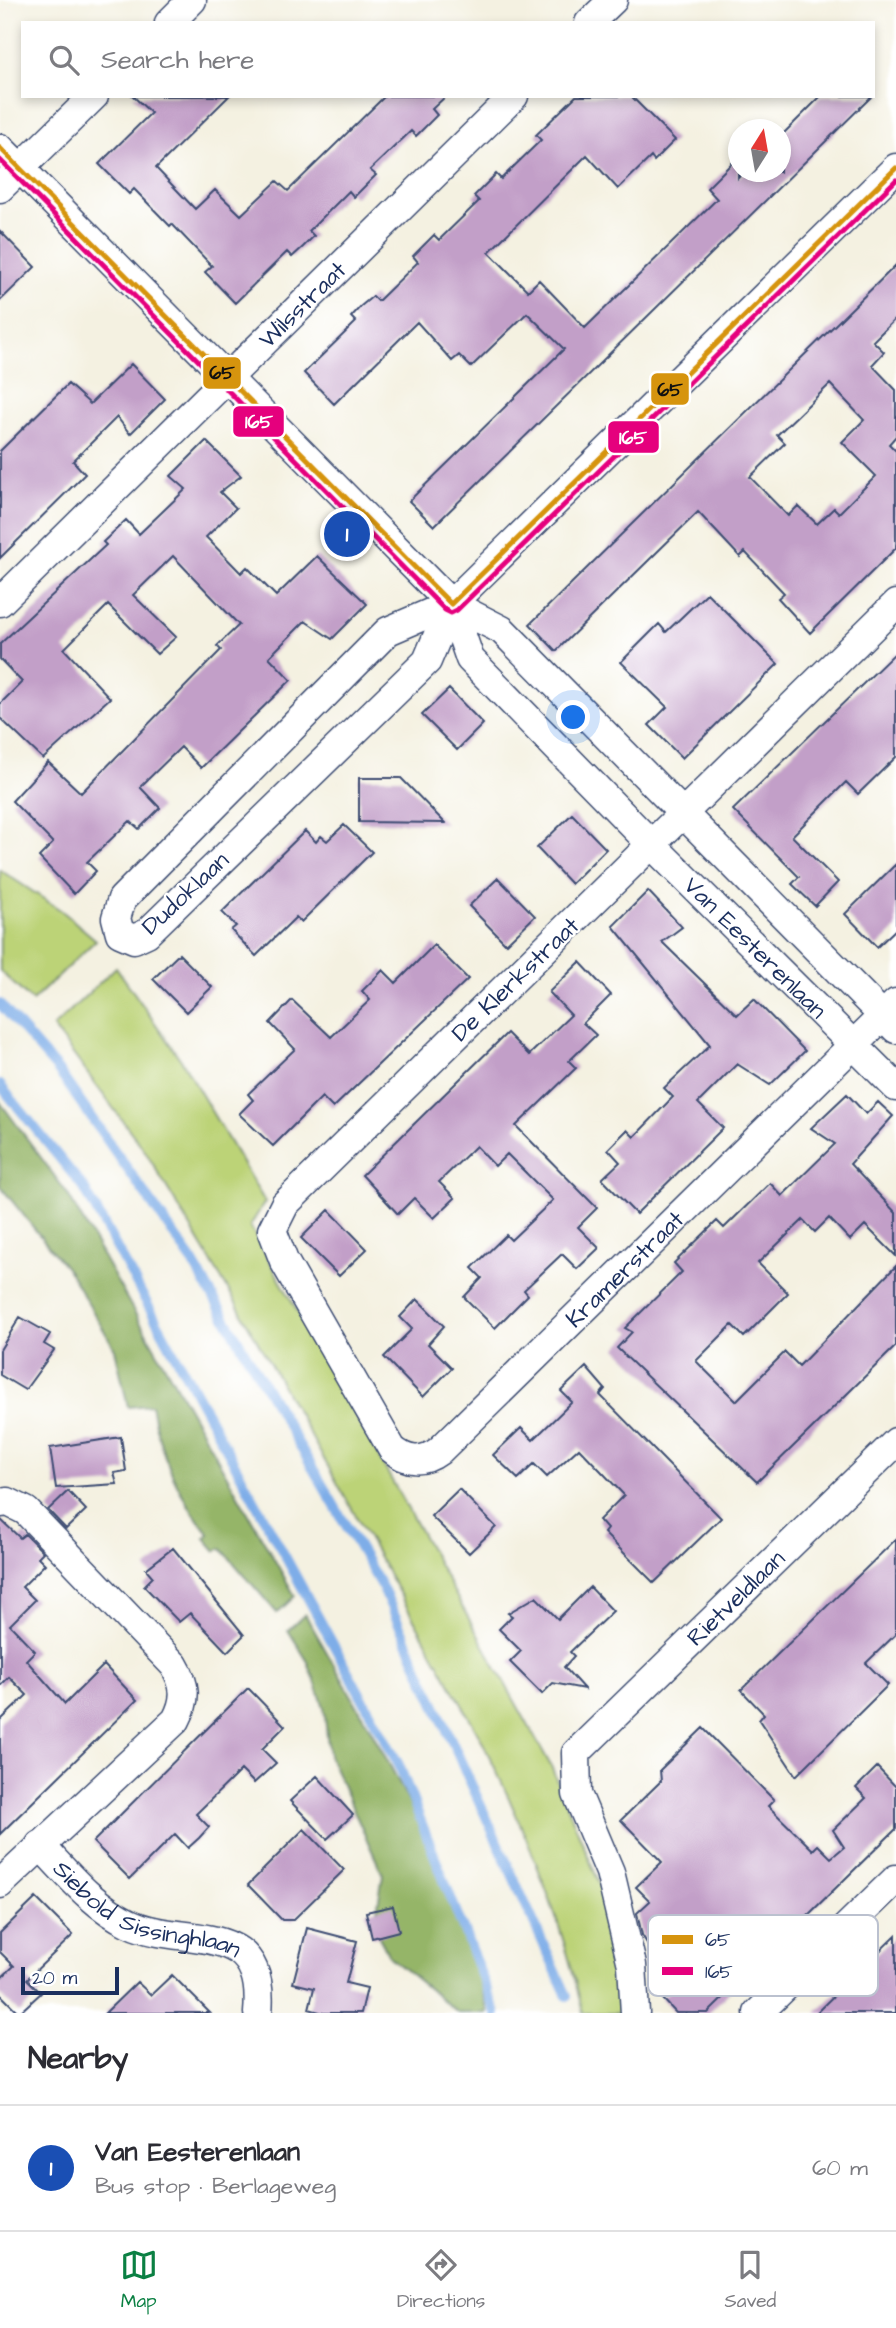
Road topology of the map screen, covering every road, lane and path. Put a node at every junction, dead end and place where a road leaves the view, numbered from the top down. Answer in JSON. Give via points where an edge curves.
{"nodes":[{"id":1,"x":192,"y":0,"type":"edge"},
{"id":2,"x":613,"y":0,"type":"edge"},
{"id":3,"x":171,"y":21,"type":"edge"},
{"id":4,"x":591,"y":21,"type":"edge"},
{"id":5,"x":92,"y":98,"type":"edge"},
{"id":6,"x":512,"y":98,"type":"edge"},
{"id":7,"x":0,"y":148,"type":"edge"},
{"id":8,"x":20,"y":168,"type":"junction"},
{"id":9,"x":896,"y":168,"type":"edge"},
{"id":10,"x":0,"y":188,"type":"edge"},
{"id":11,"x":226,"y":378,"type":"junction"},
{"id":12,"x":0,"y":603,"type":"edge"},
{"id":13,"x":451,"y":604,"type":"junction"},
{"id":14,"x":896,"y":604,"type":"edge"},
{"id":15,"x":685,"y":813,"type":"junction"},
{"id":16,"x":652,"y":845,"type":"junction"},
{"id":17,"x":892,"y":1016,"type":"edge"},
{"id":18,"x":855,"y":1044,"type":"junction"},
{"id":19,"x":896,"y":1087,"type":"edge"},
{"id":20,"x":357,"y":1393,"type":"joint"},
{"id":21,"x":896,"y":1442,"type":"edge"},
{"id":22,"x":0,"y":1503,"type":"edge"},
{"id":23,"x":40,"y":1845,"type":"junction"},
{"id":24,"x":896,"y":1879,"type":"edge"},
{"id":25,"x":0,"y":1884,"type":"edge"},
{"id":26,"x":859,"y":1915,"type":"edge"},
{"id":27,"x":776,"y":1996,"type":"edge"},
{"id":28,"x":258,"y":2013,"type":"edge"},
{"id":29,"x":635,"y":2013,"type":"edge"},
{"id":30,"x":758,"y":2013,"type":"edge"}],
"edges":[{"from":1,"to":3,"type":"street"},
{"from":2,"to":4,"type":"street"},
{"from":5,"to":8,"type":"street"},
{"from":6,"to":11,"type":"street","name":"Wilsstraat"},
{"from":7,"to":8,"type":"street"},
{"from":8,"to":10,"type":"street"},
{"from":8,"to":11,"type":"street"},
{"from":9,"to":13,"type":"street"},
{"from":11,"to":12,"type":"street","name":"Wilsstraat"},
{"from":11,"to":13,"type":"street"},
{"from":13,"to":13,"type":"street","name":"Dudoklaan","via":[[388,631],[122,898],[116,918],[120,933],[134,939],[147,933],[427,661]]},
{"from":13,"to":15,"type":"street","name":"Van Eesterenlaan","via":[[502,630]]},
{"from":13,"to":16,"type":"street","name":"Van Eesterenlaan","via":[[470,659]]},
{"from":14,"to":15,"type":"street","name":"De Klerkstraat"},
{"from":15,"to":16,"type":"street","name":"De Klerkstraat"},
{"from":15,"to":17,"type":"street","name":"Van Eesterenlaan"},
{"from":16,"to":18,"type":"street","name":"Van Eesterenlaan"},
{"from":16,"to":20,"type":"street","name":"De Klerkstraat","via":[[285,1204],[272,1230],[284,1261]]},
{"from":17,"to":18,"type":"street","name":"Kramerstraat"},
{"from":18,"to":19,"type":"street","name":"Van Eesterenlaan"},
{"from":18,"to":20,"type":"street","name":"Kramerstraat","via":[[431,1457],[411,1460],[392,1449]]},
{"from":21,"to":29,"type":"street","name":"Rietveldlaan","via":[[576,1753],[577,1794],[610,1872],[632,1965]]},
{"from":22,"to":23,"type":"street","via":[[26,1511],[174,1665],[184,1682],[185,1704],[176,1720]]},
{"from":23,"to":25,"type":"street"},
{"from":23,"to":28,"type":"street","name":"Siebold Sissinghlaan","via":[[94,1900],[129,1923],[165,1934],[204,1936],[233,1947],[253,1967],[260,1991]]},
{"from":24,"to":26,"type":"street"},
{"from":27,"to":30,"type":"street"}]}
